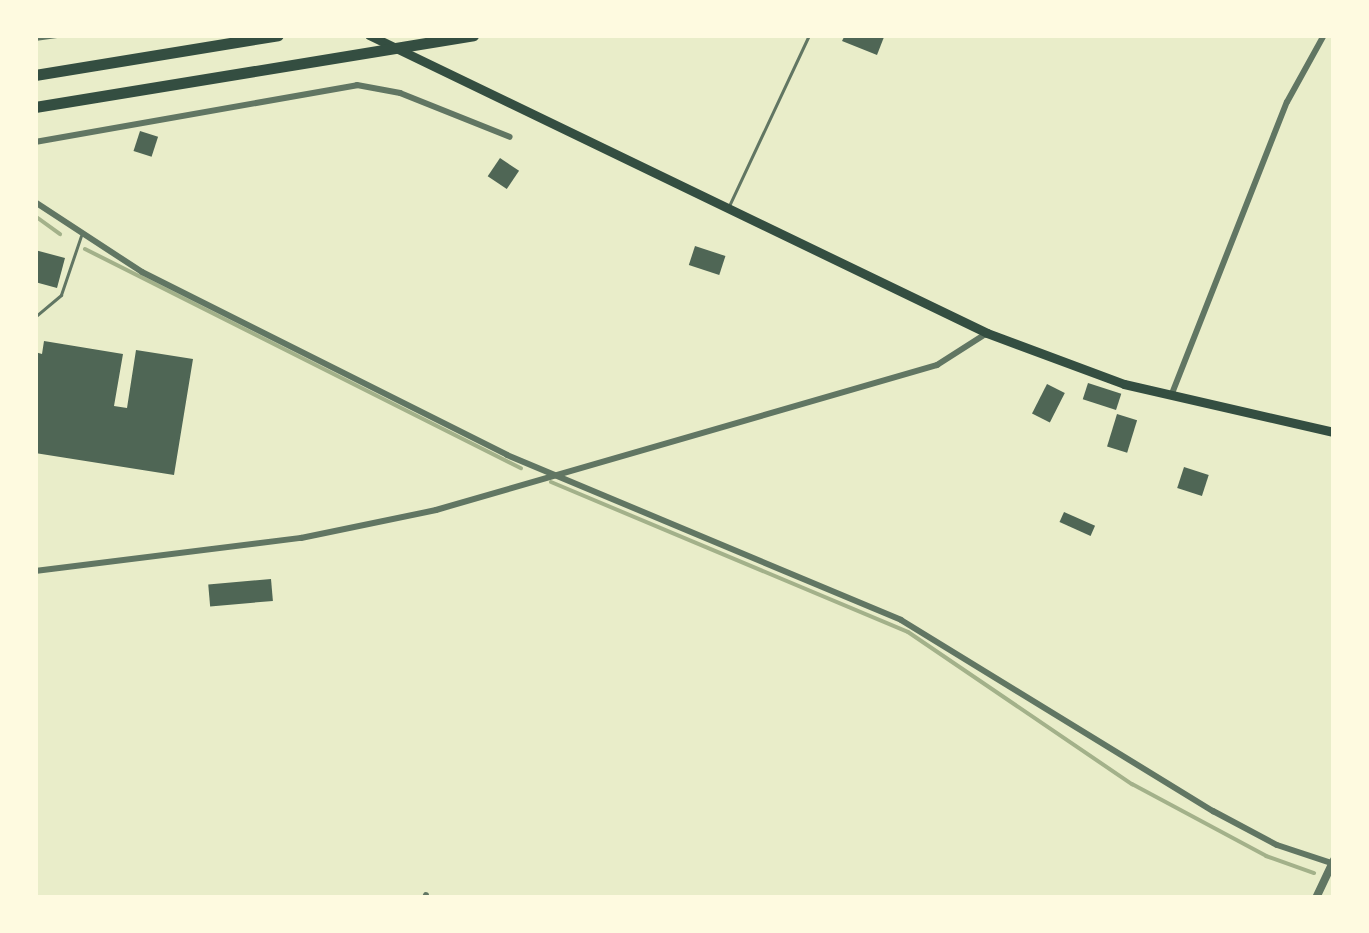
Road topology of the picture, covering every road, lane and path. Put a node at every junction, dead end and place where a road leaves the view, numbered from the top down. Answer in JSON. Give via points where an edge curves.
{"nodes":[{"id":1,"x":56,"y":35,"type":"edge"},
{"id":2,"x":278,"y":35,"type":"edge"},
{"id":3,"x":369,"y":35,"type":"edge"},
{"id":4,"x":472,"y":35,"type":"edge"},
{"id":5,"x":809,"y":35,"type":"edge"},
{"id":6,"x":1324,"y":35,"type":"edge"},
{"id":7,"x":35,"y":38,"type":"edge"},
{"id":8,"x":35,"y":76,"type":"edge"},
{"id":9,"x":35,"y":107,"type":"edge"},
{"id":10,"x":510,"y":137,"type":"dead end"},
{"id":11,"x":35,"y":142,"type":"edge"},
{"id":12,"x":35,"y":202,"type":"edge"},
{"id":13,"x":726,"y":212,"type":"junction"},
{"id":14,"x":81,"y":235,"type":"junction"},
{"id":15,"x":35,"y":317,"type":"edge"},
{"id":16,"x":987,"y":333,"type":"junction"},
{"id":17,"x":1170,"y":397,"type":"junction"},
{"id":18,"x":1334,"y":432,"type":"edge"},
{"id":19,"x":556,"y":476,"type":"junction"},
{"id":20,"x":35,"y":570,"type":"edge"},
{"id":21,"x":1333,"y":862,"type":"edge"},
{"id":22,"x":1316,"y":898,"type":"edge"}],
"edges":[{"from":1,"to":7,"type":"street"},
{"from":2,"to":8,"type":"highway"},
{"from":3,"to":13,"type":"main road"},
{"from":4,"to":9,"type":"highway"},
{"from":5,"to":13,"type":"lane"},
{"from":6,"to":17,"type":"street","via":[[1287,102]]},
{"from":10,"to":11,"type":"street","via":[[400,93],[357,84]]},
{"from":12,"to":14,"type":"street"},
{"from":13,"to":16,"type":"main road"},
{"from":14,"to":15,"type":"lane","via":[[61,295]]},
{"from":14,"to":19,"type":"street","via":[[390,399]]},
{"from":16,"to":17,"type":"main road"},
{"from":16,"to":19,"type":"street","via":[[937,366]]},
{"from":17,"to":18,"type":"main road"},
{"from":19,"to":20,"type":"street","via":[[343,530]]},
{"from":19,"to":21,"type":"street","via":[[901,620],[1213,811],[1276,845]]},
{"from":21,"to":22,"type":"street"}]}
